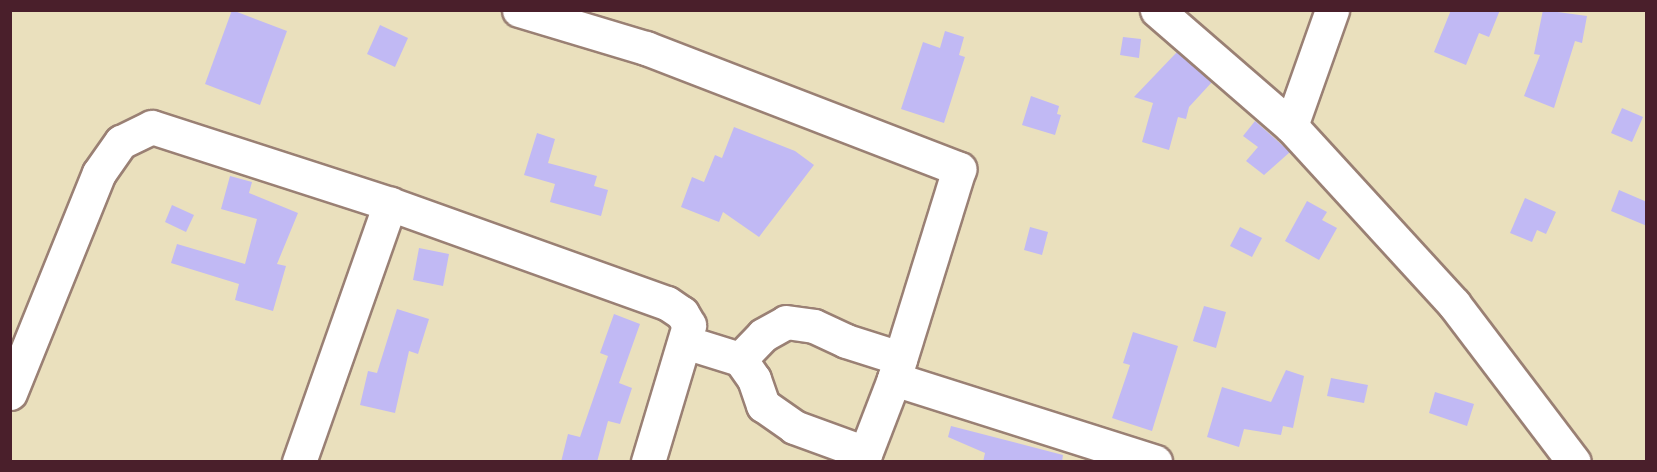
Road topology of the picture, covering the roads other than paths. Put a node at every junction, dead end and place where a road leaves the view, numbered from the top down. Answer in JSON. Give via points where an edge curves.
{"nodes":[{"id":1,"x":519,"y":10,"type":"edge"},
{"id":2,"x":1156,"y":10,"type":"edge"},
{"id":3,"x":1332,"y":10,"type":"edge"},
{"id":4,"x":1291,"y":126,"type":"junction"},
{"id":5,"x":390,"y":204,"type":"junction"},
{"id":6,"x":685,"y":342,"type":"junction"},
{"id":7,"x":740,"y":359,"type":"junction"},
{"id":8,"x":897,"y":368,"type":"junction"},
{"id":9,"x":10,"y":393,"type":"edge"},
{"id":10,"x":863,"y":457,"type":"edge"},
{"id":11,"x":300,"y":462,"type":"edge"},
{"id":12,"x":648,"y":462,"type":"edge"},
{"id":13,"x":1155,"y":462,"type":"edge"},
{"id":14,"x":1574,"y":462,"type":"edge"}],
"edges":[{"from":1,"to":8,"type":"street","via":[[646,48],[958,169]]},
{"from":2,"to":4,"type":"street"},
{"from":3,"to":4,"type":"street"},
{"from":4,"to":14,"type":"street","via":[[1454,304]]},
{"from":5,"to":6,"type":"street","via":[[667,303],[682,313],[689,325]]},
{"from":5,"to":9,"type":"street","via":[[152,127],[131,137],[121,142],[99,173]]},
{"from":5,"to":11,"type":"street"},
{"from":6,"to":7,"type":"street"},
{"from":6,"to":12,"type":"street"},
{"from":7,"to":8,"type":"street","via":[[763,335],[786,322],[814,326]]},
{"from":7,"to":10,"type":"street","via":[[754,379],[763,405],[794,426]]},
{"from":8,"to":10,"type":"street"},
{"from":8,"to":13,"type":"street"}]}
